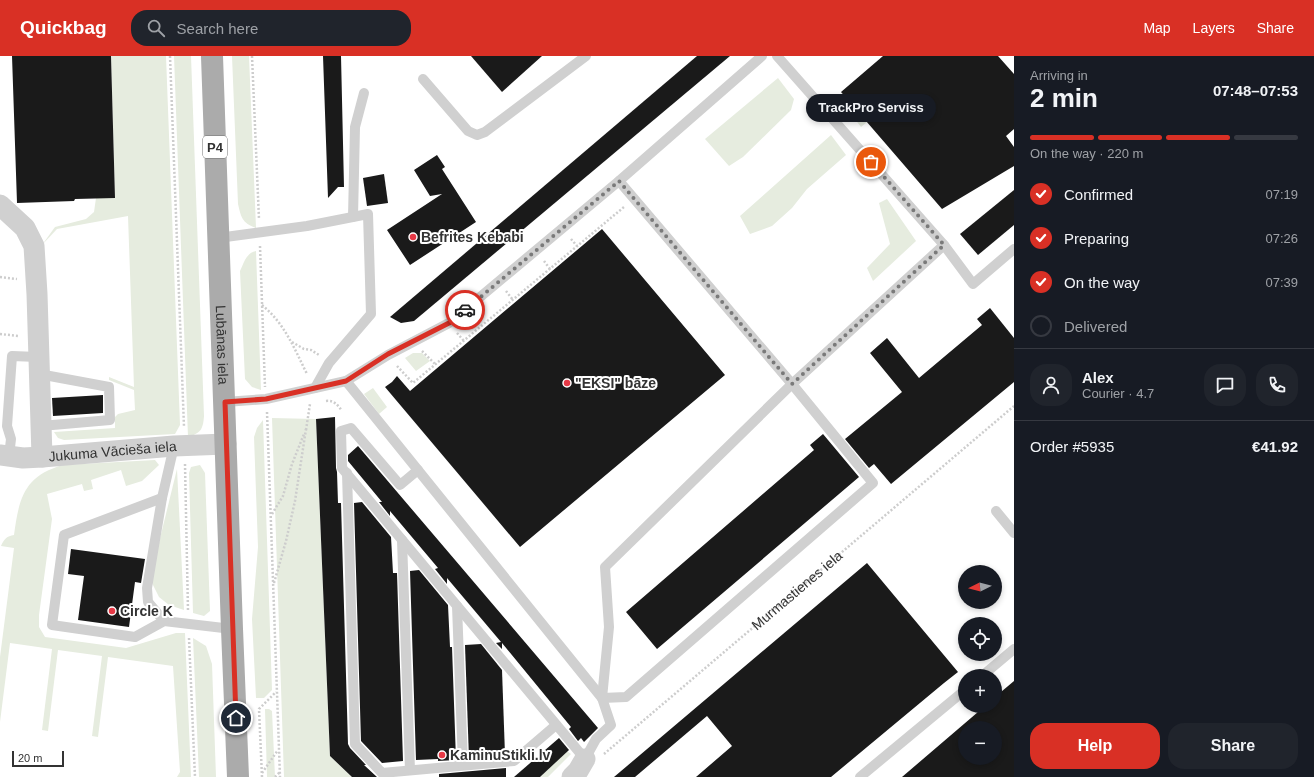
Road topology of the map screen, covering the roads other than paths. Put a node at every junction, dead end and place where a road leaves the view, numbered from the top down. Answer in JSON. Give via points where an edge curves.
{"nodes":[{"id":1,"x":212,"y":56,"type":"edge"},
{"id":2,"x":586,"y":56,"type":"edge"},
{"id":3,"x":762,"y":56,"type":"edge"},
{"id":4,"x":777,"y":56,"type":"edge"},
{"id":5,"x":423,"y":79,"type":"dead end"},
{"id":6,"x":364,"y":92,"type":"dead end"},
{"id":7,"x":619,"y":181,"type":"junction"},
{"id":8,"x":1,"y":211,"type":"edge"},
{"id":9,"x":353,"y":217,"type":"junction"},
{"id":10,"x":218,"y":238,"type":"junction"},
{"id":11,"x":944,"y":245,"type":"junction"},
{"id":12,"x":1013,"y":251,"type":"edge"},
{"id":13,"x":38,"y":365,"type":"junction"},
{"id":14,"x":346,"y":381,"type":"junction"},
{"id":15,"x":792,"y":384,"type":"junction"},
{"id":16,"x":315,"y":388,"type":"junction"},
{"id":17,"x":225,"y":402,"type":"junction"},
{"id":18,"x":41,"y":426,"type":"junction"},
{"id":19,"x":226,"y":444,"type":"junction"},
{"id":20,"x":179,"y":446,"type":"junction"},
{"id":21,"x":4,"y":456,"type":"edge"},
{"id":22,"x":42,"y":457,"type":"junction"},
{"id":23,"x":418,"y":470,"type":"junction"},
{"id":24,"x":346,"y":473,"type":"junction"},
{"id":25,"x":162,"y":498,"type":"junction"},
{"id":26,"x":996,"y":511,"type":"dead end"},
{"id":27,"x":1014,"y":533,"type":"edge"},
{"id":28,"x":402,"y":540,"type":"junction"},
{"id":29,"x":457,"y":606,"type":"junction"},
{"id":30,"x":164,"y":621,"type":"junction"},
{"id":31,"x":232,"y":629,"type":"junction"},
{"id":32,"x":1014,"y":649,"type":"edge"},
{"id":33,"x":990,"y":669,"type":"edge"},
{"id":34,"x":958,"y":696,"type":"edge"},
{"id":35,"x":602,"y":698,"type":"junction"},
{"id":36,"x":556,"y":725,"type":"junction"},
{"id":37,"x":463,"y":765,"type":"junction"},
{"id":38,"x":585,"y":768,"type":"edge"},
{"id":39,"x":410,"y":770,"type":"junction"},
{"id":40,"x":238,"y":777,"type":"edge"},
{"id":41,"x":860,"y":777,"type":"edge"}],
"edges":[{"from":1,"to":10,"type":"main road","name":"Lubānas iela","number":"P4"},
{"from":2,"to":5,"type":"lane","via":[[485,132],[477,135],[468,131]]},
{"from":3,"to":7,"type":"lane"},
{"from":4,"to":11,"type":"lane"},
{"from":6,"to":9,"type":"lane","via":[[355,127]]},
{"from":7,"to":14,"type":"lane","via":[[449,323],[388,354]]},
{"from":7,"to":15,"type":"lane"},
{"from":8,"to":13,"type":"street","via":[[25,228],[34,246]]},
{"from":9,"to":10,"type":"lane"},
{"from":9,"to":16,"type":"lane","via":[[368,214],[371,314],[329,363]]},
{"from":10,"to":17,"type":"main road","name":"Lubānas iela","number":"P4"},
{"from":11,"to":12,"type":"lane","via":[[973,284]]},
{"from":11,"to":15,"type":"lane"},
{"from":13,"to":18,"type":"street"},
{"from":13,"to":18,"type":"lane","via":[[109,387],[110,420]]},
{"from":13,"to":21,"type":"lane","via":[[12,356],[7,426],[11,439]]},
{"from":14,"to":16,"type":"lane"},
{"from":14,"to":23,"type":"lane"},
{"from":15,"to":35,"type":"lane","via":[[605,567],[609,627]]},
{"from":15,"to":35,"type":"lane","via":[[873,483],[626,697]]},
{"from":16,"to":17,"type":"lane","via":[[266,399]]},
{"from":17,"to":19,"type":"main road","name":"Lubānas iela","number":"P4"},
{"from":18,"to":22,"type":"street"},
{"from":19,"to":20,"type":"street","name":"Jukuma Vācieša iela"},
{"from":19,"to":31,"type":"main road","name":"Lubānas iela","number":"P4"},
{"from":20,"to":22,"type":"street","name":"Jukuma Vācieša iela"},
{"from":20,"to":25,"type":"lane"},
{"from":21,"to":22,"type":"street","name":"Jukuma Vācieša iela"},
{"from":23,"to":24,"type":"lane","via":[[400,485],[351,428],[341,431],[342,468]]},
{"from":23,"to":35,"type":"lane"},
{"from":24,"to":28,"type":"lane"},
{"from":24,"to":39,"type":"lane","via":[[355,744],[382,773]]},
{"from":25,"to":30,"type":"lane","via":[[147,588],[148,602]]},
{"from":25,"to":30,"type":"lane","via":[[64,535],[52,625],[134,637]]},
{"from":26,"to":27,"type":"lane"},
{"from":28,"to":29,"type":"lane"},
{"from":28,"to":39,"type":"lane"},
{"from":29,"to":36,"type":"lane"},
{"from":29,"to":37,"type":"lane"},
{"from":30,"to":31,"type":"lane"},
{"from":31,"to":40,"type":"main road","name":"Lubānas iela","number":"P4"},
{"from":32,"to":33,"type":"lane"},
{"from":34,"to":41,"type":"lane"},
{"from":35,"to":38,"type":"lane","via":[[611,725],[596,739]]},
{"from":36,"to":37,"type":"lane","via":[[514,761]]},
{"from":36,"to":38,"type":"lane"},
{"from":37,"to":39,"type":"lane"}]}
